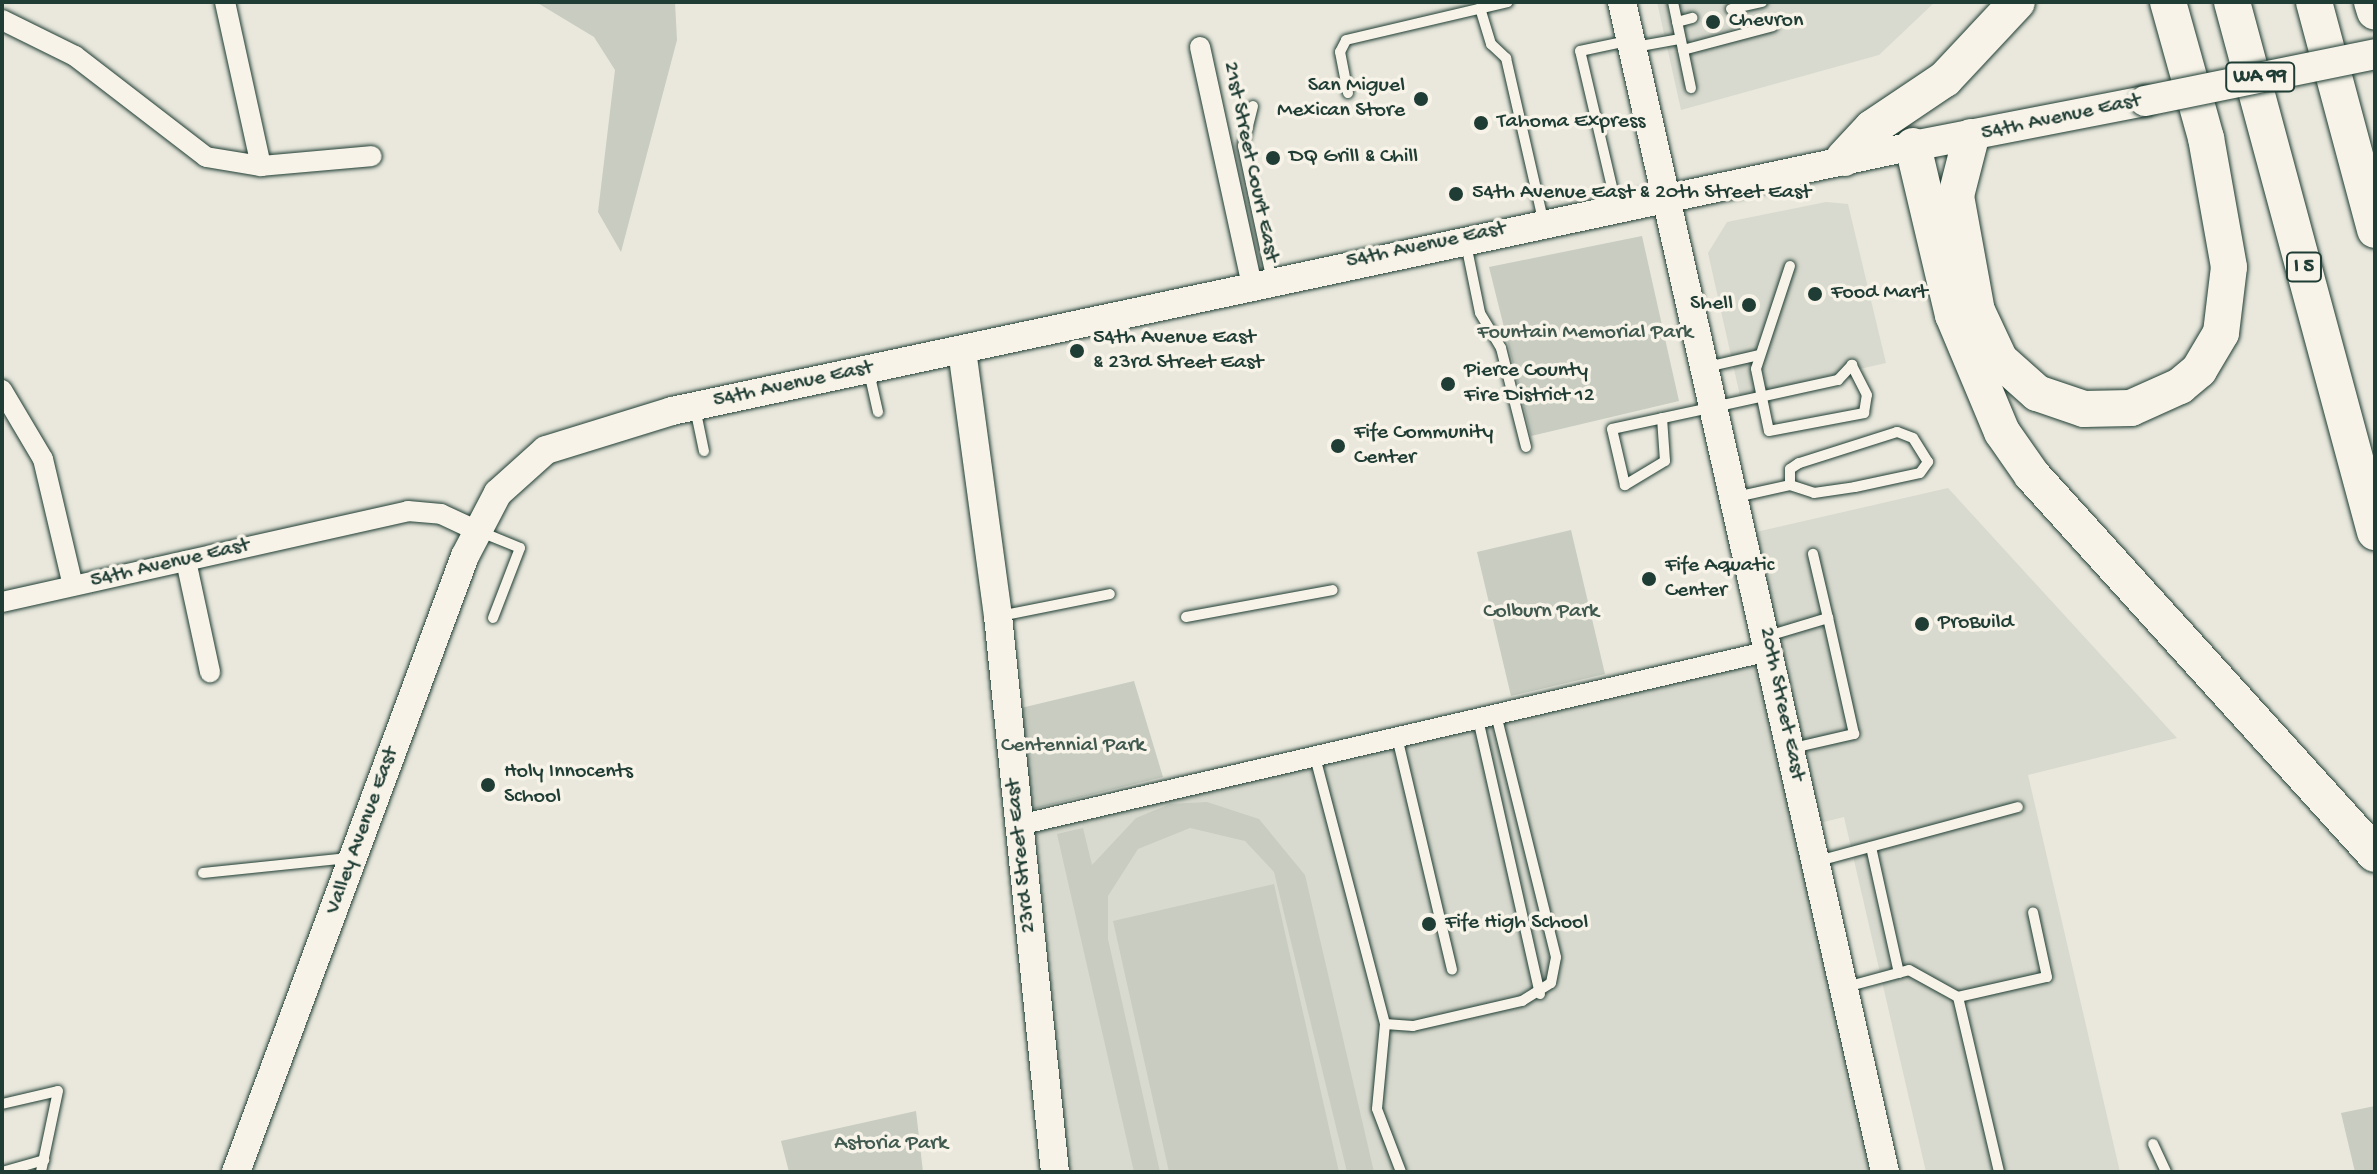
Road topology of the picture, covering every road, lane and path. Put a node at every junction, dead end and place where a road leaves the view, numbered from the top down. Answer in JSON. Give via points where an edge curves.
{"nodes":[{"id":1,"x":225,"y":2,"type":"edge"},
{"id":2,"x":1508,"y":2,"type":"edge"},
{"id":3,"x":1622,"y":2,"type":"edge"},
{"id":4,"x":1673,"y":2,"type":"edge"},
{"id":5,"x":1762,"y":2,"type":"edge"},
{"id":6,"x":2017,"y":2,"type":"edge"},
{"id":7,"x":2168,"y":2,"type":"edge"},
{"id":8,"x":2232,"y":2,"type":"edge"},
{"id":9,"x":2314,"y":2,"type":"edge"},
{"id":10,"x":2372,"y":2,"type":"edge"},
{"id":11,"x":1480,"y":8,"type":"junction"},
{"id":12,"x":1731,"y":9,"type":"dead end"},
{"id":13,"x":2375,"y":12,"type":"edge"},
{"id":14,"x":1692,"y":18,"type":"dead end"},
{"id":15,"x":2,"y":20,"type":"edge"},
{"id":16,"x":1677,"y":22,"type":"junction"},
{"id":17,"x":1773,"y":26,"type":"dead end"},
{"id":18,"x":1632,"y":44,"type":"junction"},
{"id":19,"x":1682,"y":44,"type":"junction"},
{"id":20,"x":1200,"y":47,"type":"dead end"},
{"id":21,"x":2375,"y":54,"type":"edge"},
{"id":22,"x":1691,"y":88,"type":"dead end"},
{"id":23,"x":1348,"y":93,"type":"dead end"},
{"id":24,"x":1253,"y":106,"type":"dead end"},
{"id":25,"x":1971,"y":137,"type":"junction"},
{"id":26,"x":1913,"y":146,"type":"junction"},
{"id":27,"x":372,"y":156,"type":"dead end"},
{"id":28,"x":1844,"y":158,"type":"junction"},
{"id":29,"x":261,"y":166,"type":"junction"},
{"id":30,"x":1668,"y":193,"type":"junction"},
{"id":31,"x":1616,"y":204,"type":"junction"},
{"id":32,"x":1543,"y":220,"type":"junction"},
{"id":33,"x":2375,"y":230,"type":"edge"},
{"id":34,"x":1465,"y":238,"type":"junction"},
{"id":35,"x":1790,"y":266,"type":"dead end"},
{"id":36,"x":1262,"y":284,"type":"junction"},
{"id":37,"x":962,"y":350,"type":"junction"},
{"id":38,"x":1759,"y":355,"type":"junction"},
{"id":39,"x":1705,"y":367,"type":"junction"},
{"id":40,"x":868,"y":370,"type":"junction"},
{"id":41,"x":2,"y":390,"type":"edge"},
{"id":42,"x":1761,"y":397,"type":"junction"},
{"id":43,"x":694,"y":406,"type":"junction"},
{"id":44,"x":1714,"y":407,"type":"junction"},
{"id":45,"x":878,"y":412,"type":"dead end"},
{"id":46,"x":1662,"y":418,"type":"junction"},
{"id":47,"x":1526,"y":447,"type":"dead end"},
{"id":48,"x":704,"y":451,"type":"dead end"},
{"id":49,"x":1790,"y":485,"type":"junction"},
{"id":50,"x":498,"y":493,"type":"joint"},
{"id":51,"x":1734,"y":497,"type":"junction"},
{"id":52,"x":477,"y":531,"type":"junction"},
{"id":53,"x":2375,"y":532,"type":"edge"},
{"id":54,"x":1813,"y":554,"type":"dead end"},
{"id":55,"x":186,"y":561,"type":"junction"},
{"id":56,"x":73,"y":586,"type":"junction"},
{"id":57,"x":1333,"y":590,"type":"dead end"},
{"id":58,"x":1110,"y":594,"type":"dead end"},
{"id":59,"x":2,"y":602,"type":"edge"},
{"id":60,"x":998,"y":616,"type":"junction"},
{"id":61,"x":1186,"y":617,"type":"dead end"},
{"id":62,"x":493,"y":618,"type":"dead end"},
{"id":63,"x":1828,"y":618,"type":"junction"},
{"id":64,"x":1767,"y":644,"type":"junction"},
{"id":65,"x":210,"y":672,"type":"dead end"},
{"id":66,"x":1487,"y":716,"type":"junction"},
{"id":67,"x":1397,"y":737,"type":"junction"},
{"id":68,"x":1791,"y":749,"type":"junction"},
{"id":69,"x":1315,"y":757,"type":"junction"},
{"id":70,"x":2018,"y":807,"type":"dead end"},
{"id":71,"x":1019,"y":825,"type":"junction"},
{"id":72,"x":1871,"y":847,"type":"junction"},
{"id":73,"x":2375,"y":854,"type":"edge"},
{"id":74,"x":353,"y":858,"type":"junction"},
{"id":75,"x":1816,"y":861,"type":"junction"},
{"id":76,"x":203,"y":873,"type":"dead end"},
{"id":77,"x":2033,"y":912,"type":"dead end"},
{"id":78,"x":1452,"y":970,"type":"dead end"},
{"id":79,"x":1899,"y":973,"type":"junction"},
{"id":80,"x":1844,"y":987,"type":"junction"},
{"id":81,"x":1540,"y":994,"type":"junction"},
{"id":82,"x":1958,"y":997,"type":"junction"},
{"id":83,"x":1385,"y":1024,"type":"junction"},
{"id":84,"x":2,"y":1104,"type":"edge"},
{"id":85,"x":2153,"y":1144,"type":"dead end"},
{"id":86,"x":44,"y":1160,"type":"junction"},
{"id":87,"x":2,"y":1172,"type":"edge"},
{"id":88,"x":41,"y":1172,"type":"edge"},
{"id":89,"x":236,"y":1172,"type":"edge"},
{"id":90,"x":1055,"y":1172,"type":"edge"},
{"id":91,"x":1401,"y":1172,"type":"edge"},
{"id":92,"x":1885,"y":1172,"type":"edge"},
{"id":93,"x":1999,"y":1172,"type":"edge"},
{"id":94,"x":2166,"y":1172,"type":"edge"}],
"edges":[{"from":1,"to":29,"type":"street"},
{"from":2,"to":11,"type":"lane"},
{"from":3,"to":18,"type":"main road","name":"20th Street East"},
{"from":4,"to":16,"type":"lane"},
{"from":5,"to":12,"type":"lane"},
{"from":6,"to":28,"type":"highway","via":[[1945,79],[1872,128]]},
{"from":7,"to":25,"type":"highway","via":[[2206,138],[2229,267],[2221,333],[2199,370],[2180,386],[2131,408],[2084,409],[2037,393],[2000,360],[1977,311],[1956,196]]},
{"from":8,"to":53,"type":"highway","number":"I 5"},
{"from":9,"to":33,"type":"highway"},
{"from":10,"to":13,"type":"highway"},
{"from":11,"to":23,"type":"lane","via":[[1346,40],[1340,54]]},
{"from":11,"to":32,"type":"lane","via":[[1487,38],[1506,58]]},
{"from":14,"to":16,"type":"lane"},
{"from":15,"to":29,"type":"street","via":[[75,56],[189,149]]},
{"from":16,"to":19,"type":"lane"},
{"from":17,"to":19,"type":"lane"},
{"from":18,"to":19,"type":"lane"},
{"from":18,"to":30,"type":"main road","name":"20th Street East"},
{"from":18,"to":31,"type":"lane","via":[[1580,51]]},
{"from":19,"to":22,"type":"lane"},
{"from":20,"to":36,"type":"street","name":"21st Street Court East"},
{"from":21,"to":25,"type":"main road","name":"54th Avenue East","number":"WA 99","bridge":true},
{"from":24,"to":36,"type":"lane","via":[[1243,146]]},
{"from":25,"to":26,"type":"main road","name":"54th Avenue East"},
{"from":26,"to":28,"type":"main road","name":"54th Avenue East"},
{"from":26,"to":73,"type":"highway","via":[[1949,302],[2002,432],[2051,497]]},
{"from":27,"to":29,"type":"street"},
{"from":28,"to":30,"type":"main road","name":"54th Avenue East"},
{"from":30,"to":31,"type":"main road","name":"54th Avenue East"},
{"from":30,"to":39,"type":"main road","name":"20th Street East"},
{"from":31,"to":32,"type":"main road","name":"54th Avenue East"},
{"from":32,"to":34,"type":"main road","name":"54th Avenue East"},
{"from":34,"to":36,"type":"main road","name":"54th Avenue East"},
{"from":34,"to":47,"type":"lane","via":[[1480,313],[1501,348]]},
{"from":35,"to":38,"type":"lane"},
{"from":36,"to":37,"type":"main road","name":"54th Avenue East"},
{"from":37,"to":40,"type":"main road","name":"54th Avenue East"},
{"from":37,"to":60,"type":"main road","name":"23rd Street East"},
{"from":38,"to":39,"type":"lane"},
{"from":38,"to":42,"type":"lane"},
{"from":39,"to":44,"type":"main road","name":"20th Street East"},
{"from":40,"to":43,"type":"main road","name":"54th Avenue East"},
{"from":40,"to":45,"type":"lane"},
{"from":41,"to":56,"type":"street","via":[[43,459]]},
{"from":42,"to":42,"type":"lane","via":[[1772,434],[1860,416],[1868,402],[1852,365],[1841,379]]},
{"from":42,"to":44,"type":"lane"},
{"from":43,"to":48,"type":"lane"},
{"from":43,"to":50,"type":"main road","name":"54th Avenue East","via":[[556,445]]},
{"from":44,"to":46,"type":"lane"},
{"from":44,"to":51,"type":"main road","name":"20th Street East"},
{"from":46,"to":46,"type":"lane","via":[[1612,429],[1625,485],[1665,461]]},
{"from":49,"to":49,"type":"lane","via":[[1814,493],[1855,487],[1920,473],[1928,462],[1913,438],[1897,432],[1799,463],[1790,469]]},
{"from":49,"to":51,"type":"lane"},
{"from":50,"to":52,"type":"main road","name":"Valley Avenue East"},
{"from":51,"to":64,"type":"main road","name":"20th Street East"},
{"from":52,"to":55,"type":"street","name":"54th Avenue East","via":[[441,514],[408,511]]},
{"from":52,"to":62,"type":"lane","via":[[520,548]]},
{"from":52,"to":74,"type":"main road","name":"Valley Avenue East"},
{"from":54,"to":63,"type":"lane"},
{"from":55,"to":56,"type":"street","name":"54th Avenue East"},
{"from":55,"to":65,"type":"street"},
{"from":56,"to":59,"type":"street","name":"54th Avenue East"},
{"from":57,"to":61,"type":"lane"},
{"from":58,"to":60,"type":"lane"},
{"from":60,"to":71,"type":"main road","name":"23rd Street East"},
{"from":63,"to":64,"type":"lane"},
{"from":63,"to":68,"type":"lane","via":[[1854,734]]},
{"from":64,"to":66,"type":"street"},
{"from":64,"to":68,"type":"main road","name":"20th Street East"},
{"from":66,"to":67,"type":"street"},
{"from":66,"to":81,"type":"lane"},
{"from":66,"to":81,"type":"lane","via":[[1554,947],[1554,976]]},
{"from":67,"to":69,"type":"street"},
{"from":67,"to":78,"type":"lane"},
{"from":68,"to":75,"type":"main road","name":"20th Street East"},
{"from":69,"to":71,"type":"street"},
{"from":69,"to":83,"type":"lane"},
{"from":70,"to":72,"type":"lane"},
{"from":71,"to":90,"type":"main road","name":"23rd Street East"},
{"from":72,"to":75,"type":"lane"},
{"from":72,"to":79,"type":"lane"},
{"from":74,"to":76,"type":"lane"},
{"from":74,"to":89,"type":"main road","name":"Valley Avenue East"},
{"from":75,"to":80,"type":"main road","name":"20th Street East"},
{"from":77,"to":82,"type":"lane","via":[[2047,977]]},
{"from":79,"to":80,"type":"lane"},
{"from":79,"to":82,"type":"lane","via":[[1909,970]]},
{"from":80,"to":92,"type":"main road","name":"20th Street East"},
{"from":81,"to":83,"type":"lane","via":[[1413,1026]]},
{"from":82,"to":93,"type":"lane"},
{"from":83,"to":91,"type":"lane","via":[[1377,1109]]},
{"from":84,"to":86,"type":"lane","via":[[58,1091]]},
{"from":85,"to":94,"type":"lane"},
{"from":86,"to":87,"type":"lane"},
{"from":86,"to":88,"type":"lane"}]}
